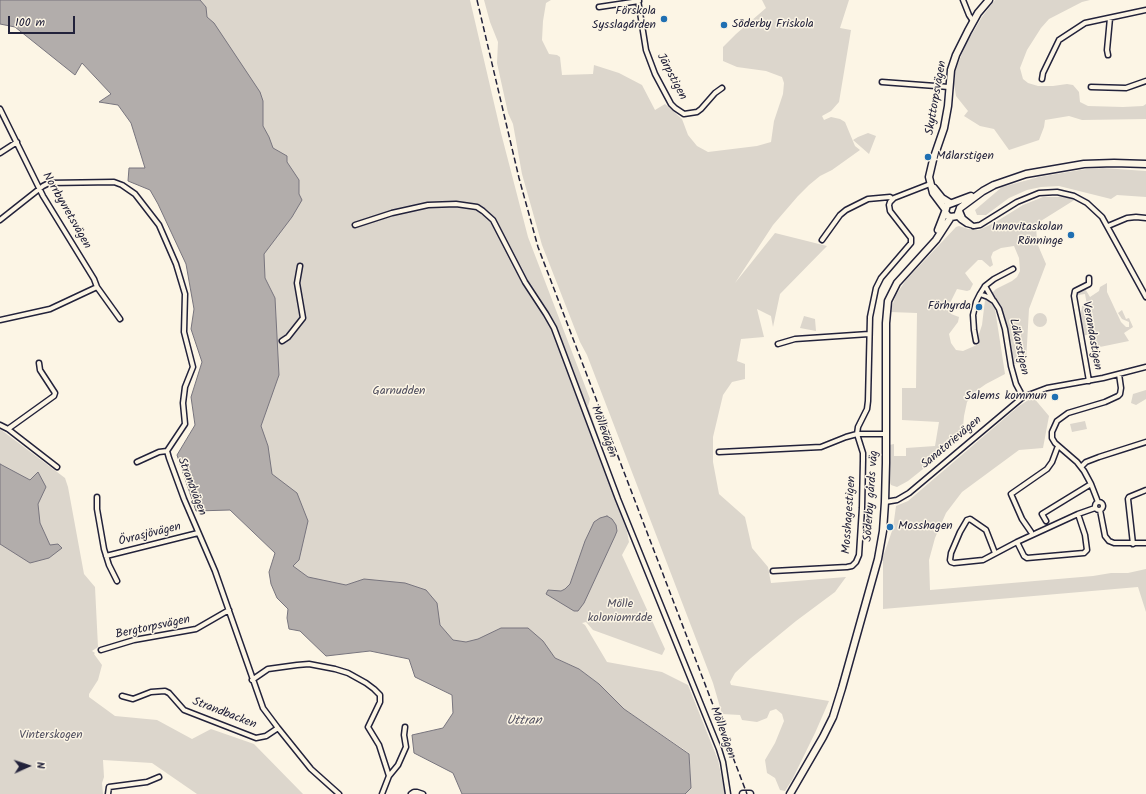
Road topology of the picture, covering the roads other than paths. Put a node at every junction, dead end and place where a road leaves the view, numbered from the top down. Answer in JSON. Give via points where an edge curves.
{"nodes":[{"id":1,"x":964,"y":0,"type":"edge"},
{"id":2,"x":989,"y":0,"type":"edge"},
{"id":3,"x":639,"y":1,"type":"edge"},
{"id":4,"x":599,"y":7,"type":"dead end"},
{"id":5,"x":1146,"y":10,"type":"edge"},
{"id":6,"x":1110,"y":18,"type":"junction"},
{"id":7,"x":974,"y":21,"type":"junction"},
{"id":8,"x":1108,"y":55,"type":"dead end"},
{"id":9,"x":1042,"y":79,"type":"dead end"},
{"id":10,"x":1146,"y":81,"type":"edge"},
{"id":11,"x":882,"y":82,"type":"dead end"},
{"id":12,"x":949,"y":87,"type":"junction"},
{"id":13,"x":1091,"y":87,"type":"dead end"},
{"id":14,"x":722,"y":88,"type":"dead end"},
{"id":15,"x":0,"y":109,"type":"edge"},
{"id":16,"x":17,"y":142,"type":"junction"},
{"id":17,"x":0,"y":153,"type":"edge"},
{"id":18,"x":1146,"y":164,"type":"edge"},
{"id":19,"x":930,"y":184,"type":"junction"},
{"id":20,"x":40,"y":188,"type":"junction"},
{"id":21,"x":983,"y":191,"type":"junction"},
{"id":22,"x":892,"y":199,"type":"junction"},
{"id":23,"x":951,"y":203,"type":"junction"},
{"id":24,"x":945,"y":210,"type":"junction"},
{"id":25,"x":957,"y":213,"type":"junction"},
{"id":26,"x":1146,"y":218,"type":"edge"},
{"id":27,"x":0,"y":220,"type":"edge"},
{"id":28,"x":355,"y":225,"type":"dead end"},
{"id":29,"x":1108,"y":226,"type":"junction"},
{"id":30,"x":822,"y":240,"type":"dead end"},
{"id":31,"x":931,"y":246,"type":"junction"},
{"id":32,"x":300,"y":266,"type":"dead end"},
{"id":33,"x":1013,"y":269,"type":"dead end"},
{"id":34,"x":1089,"y":278,"type":"dead end"},
{"id":35,"x":985,"y":286,"type":"junction"},
{"id":36,"x":97,"y":287,"type":"junction"},
{"id":37,"x":980,"y":294,"type":"junction"},
{"id":38,"x":1146,"y":297,"type":"edge"},
{"id":39,"x":994,"y":301,"type":"junction"},
{"id":40,"x":0,"y":320,"type":"edge"},
{"id":41,"x":120,"y":320,"type":"dead end"},
{"id":42,"x":869,"y":334,"type":"junction"},
{"id":43,"x":282,"y":341,"type":"dead end"},
{"id":44,"x":976,"y":341,"type":"dead end"},
{"id":45,"x":778,"y":344,"type":"dead end"},
{"id":46,"x":39,"y":363,"type":"dead end"},
{"id":47,"x":1146,"y":367,"type":"edge"},
{"id":48,"x":1119,"y":374,"type":"junction"},
{"id":49,"x":1089,"y":381,"type":"junction"},
{"id":50,"x":1022,"y":397,"type":"junction"},
{"id":51,"x":0,"y":425,"type":"edge"},
{"id":52,"x":8,"y":429,"type":"junction"},
{"id":53,"x":858,"y":434,"type":"junction"},
{"id":54,"x":886,"y":434,"type":"junction"},
{"id":55,"x":1146,"y":442,"type":"edge"},
{"id":56,"x":1058,"y":446,"type":"junction"},
{"id":57,"x":167,"y":451,"type":"junction"},
{"id":58,"x":719,"y":452,"type":"dead end"},
{"id":59,"x":137,"y":462,"type":"dead end"},
{"id":60,"x":56,"y":467,"type":"dead end"},
{"id":61,"x":1081,"y":467,"type":"junction"},
{"id":62,"x":1091,"y":484,"type":"junction"},
{"id":63,"x":1146,"y":490,"type":"edge"},
{"id":64,"x":97,"y":497,"type":"dead end"},
{"id":65,"x":885,"y":502,"type":"junction"},
{"id":66,"x":1098,"y":502,"type":"junction"},
{"id":67,"x":1095,"y":508,"type":"junction"},
{"id":68,"x":1100,"y":510,"type":"junction"},
{"id":69,"x":1078,"y":514,"type":"junction"},
{"id":70,"x":1046,"y":521,"type":"dead end"},
{"id":71,"x":1031,"y":532,"type":"dead end"},
{"id":72,"x":198,"y":533,"type":"junction"},
{"id":73,"x":1017,"y":542,"type":"junction"},
{"id":74,"x":1146,"y":543,"type":"edge"},
{"id":75,"x":1133,"y":544,"type":"junction"},
{"id":76,"x":995,"y":553,"type":"junction"},
{"id":77,"x":106,"y":556,"type":"junction"},
{"id":78,"x":773,"y":571,"type":"dead end"},
{"id":79,"x":117,"y":581,"type":"dead end"},
{"id":80,"x":229,"y":610,"type":"junction"},
{"id":81,"x":101,"y":650,"type":"dead end"},
{"id":82,"x":252,"y":680,"type":"junction"},
{"id":83,"x":122,"y":696,"type":"dead end"},
{"id":84,"x":405,"y":727,"type":"dead end"},
{"id":85,"x":278,"y":728,"type":"junction"},
{"id":86,"x":389,"y":776,"type":"junction"},
{"id":87,"x":159,"y":777,"type":"dead end"},
{"id":88,"x":108,"y":794,"type":"edge"},
{"id":89,"x":339,"y":794,"type":"edge"},
{"id":90,"x":382,"y":794,"type":"edge"},
{"id":91,"x":412,"y":794,"type":"edge"},
{"id":92,"x":423,"y":794,"type":"edge"},
{"id":93,"x":728,"y":794,"type":"edge"},
{"id":94,"x":743,"y":794,"type":"edge"},
{"id":95,"x":750,"y":794,"type":"edge"},
{"id":96,"x":790,"y":794,"type":"edge"}],
"edges":[{"from":1,"to":7,"type":"street","via":[[969,16]]},
{"from":2,"to":7,"type":"main road","name":"Skyttorpsvägen"},
{"from":3,"to":4,"type":"street"},
{"from":3,"to":14,"type":"street","name":"Järpstigen","via":[[646,47],[655,74],[671,104],[684,114],[692,113],[701,109]]},
{"from":5,"to":6,"type":"street"},
{"from":6,"to":8,"type":"street"},
{"from":6,"to":9,"type":"street","via":[[1085,23],[1059,40]]},
{"from":7,"to":12,"type":"main road","name":"Skyttorpsvägen","via":[[956,55]]},
{"from":10,"to":13,"type":"street","via":[[1126,88]]},
{"from":11,"to":12,"type":"street"},
{"from":12,"to":19,"type":"main road","name":"Skyttorpsvägen","via":[[944,128],[930,171]]},
{"from":15,"to":16,"type":"street","name":"Norrbyvretsvägen"},
{"from":16,"to":17,"type":"street"},
{"from":16,"to":20,"type":"street","name":"Norrbyvretsvägen"},
{"from":18,"to":21,"type":"main road","name":"Söderby gårds väg","via":[[1098,163],[1070,166],[1021,176]]},
{"from":19,"to":22,"type":"street"},
{"from":19,"to":23,"type":"main road","via":[[942,198]]},
{"from":19,"to":24,"type":"main road"},
{"from":20,"to":27,"type":"street"},
{"from":20,"to":36,"type":"street","name":"Norrbyvretsvägen"},
{"from":20,"to":57,"type":"street","name":"Strandvägen","via":[[55,183],[114,182],[135,194],[159,226],[176,264],[185,294],[184,332],[193,367],[185,387],[185,424]]},
{"from":21,"to":23,"type":"main road","name":"Söderby gårds väg"},
{"from":21,"to":25,"type":"main road","name":"Söderby gårds väg"},
{"from":22,"to":30,"type":"street","via":[[868,199],[846,210]]},
{"from":22,"to":42,"type":"street","name":"Mosshagestigen","via":[[889,208],[911,238],[911,243],[878,283]]},
{"from":23,"to":24,"type":"main road"},
{"from":23,"to":25,"type":"main road","via":[[956,204]]},
{"from":24,"to":25,"type":"main road","via":[[948,216]]},
{"from":24,"to":31,"type":"main road","name":"Söderby gårds väg"},
{"from":25,"to":29,"type":"street","via":[[974,226],[980,225],[1024,198],[1039,193],[1057,192],[1074,196],[1087,203]]},
{"from":25,"to":31,"type":"main road","name":"Söderby gårds väg"},
{"from":26,"to":29,"type":"street","via":[[1127,218]]},
{"from":28,"to":93,"type":"street","name":"Möllevägen","via":[[428,205],[456,204],[477,207],[492,220],[525,282],[556,332],[618,499],[719,749]]},
{"from":29,"to":38,"type":"street"},
{"from":31,"to":54,"type":"main road","name":"Söderby gårds väg","via":[[897,283],[888,301]]},
{"from":32,"to":43,"type":"street","via":[[297,283],[303,318]]},
{"from":33,"to":35,"type":"street"},
{"from":34,"to":49,"type":"street","name":"Verandastigen","via":[[1089,284],[1075,291],[1074,296]]},
{"from":35,"to":37,"type":"street"},
{"from":35,"to":39,"type":"street","name":"Läkarstigen"},
{"from":36,"to":40,"type":"street","via":[[50,309]]},
{"from":36,"to":41,"type":"street","name":"Norrbyvretsvägen"},
{"from":37,"to":39,"type":"street"},
{"from":37,"to":44,"type":"street","via":[[973,315]]},
{"from":39,"to":50,"type":"street","name":"Läkarstigen","via":[[1003,320],[1016,384]]},
{"from":42,"to":45,"type":"street","via":[[795,339]]},
{"from":42,"to":53,"type":"street","name":"Mosshagestigen","via":[[868,401],[858,425]]},
{"from":46,"to":52,"type":"street","via":[[40,370],[55,393],[54,396]]},
{"from":47,"to":48,"type":"street","name":"Sanatorievägen"},
{"from":48,"to":49,"type":"street","name":"Sanatorievägen"},
{"from":48,"to":56,"type":"street","via":[[1121,388],[1118,396],[1068,413],[1057,421],[1052,432]]},
{"from":49,"to":50,"type":"street","name":"Sanatorievägen","via":[[1047,388]]},
{"from":50,"to":65,"type":"street","name":"Sanatorievägen","via":[[908,493],[897,500]]},
{"from":51,"to":52,"type":"street"},
{"from":52,"to":60,"type":"street"},
{"from":53,"to":54,"type":"street"},
{"from":53,"to":58,"type":"street","via":[[821,447]]},
{"from":53,"to":78,"type":"street","name":"Mosshagestigen","via":[[863,460],[859,555],[856,562],[847,567]]},
{"from":54,"to":65,"type":"main road","name":"Söderby gårds väg"},
{"from":55,"to":61,"type":"street","via":[[1086,462]]},
{"from":56,"to":61,"type":"street"},
{"from":56,"to":71,"type":"street","via":[[1047,469],[1011,494]]},
{"from":57,"to":59,"type":"street"},
{"from":57,"to":72,"type":"street","name":"Strandvägen"},
{"from":61,"to":62,"type":"street"},
{"from":62,"to":66,"type":"street"},
{"from":62,"to":70,"type":"street","via":[[1042,514]]},
{"from":63,"to":75,"type":"street","via":[[1128,499]]},
{"from":64,"to":77,"type":"street"},
{"from":65,"to":96,"type":"main road","name":"Söderby gårds väg","via":[[878,559],[838,700],[823,737]]},
{"from":66,"to":67,"type":"street"},
{"from":66,"to":68,"type":"street","via":[[1103,506]]},
{"from":67,"to":68,"type":"street"},
{"from":67,"to":69,"type":"street"},
{"from":68,"to":75,"type":"street","via":[[1104,536],[1107,540]]},
{"from":69,"to":73,"type":"street"},
{"from":69,"to":73,"type":"street","via":[[1085,535],[1084,553],[1027,558]]},
{"from":72,"to":77,"type":"street","name":"Övrasjövägen"},
{"from":72,"to":80,"type":"street","name":"Strandvägen"},
{"from":73,"to":76,"type":"street"},
{"from":74,"to":75,"type":"street"},
{"from":76,"to":76,"type":"street","via":[[978,561],[954,563],[950,560],[960,532],[970,519],[986,530]]},
{"from":77,"to":79,"type":"street"},
{"from":80,"to":81,"type":"street","name":"Bergtorpsvägen","via":[[199,628],[134,640]]},
{"from":80,"to":82,"type":"street","name":"Strandvägen"},
{"from":82,"to":85,"type":"street","name":"Strandvägen","via":[[263,708]]},
{"from":82,"to":86,"type":"street","via":[[268,669],[309,664],[348,673],[366,683],[380,695],[380,702],[368,727],[379,745]]},
{"from":83,"to":85,"type":"street","name":"Strandbacken","via":[[133,699],[151,692],[165,691],[184,710],[256,738],[266,736]]},
{"from":84,"to":86,"type":"street","via":[[406,747],[398,765]]},
{"from":85,"to":89,"type":"street","name":"Strandvägen","via":[[311,769]]},
{"from":86,"to":90,"type":"street"},
{"from":87,"to":88,"type":"street","via":[[147,782],[109,787]]},
{"from":91,"to":92,"type":"street"},
{"from":94,"to":95,"type":"main road"}]}
